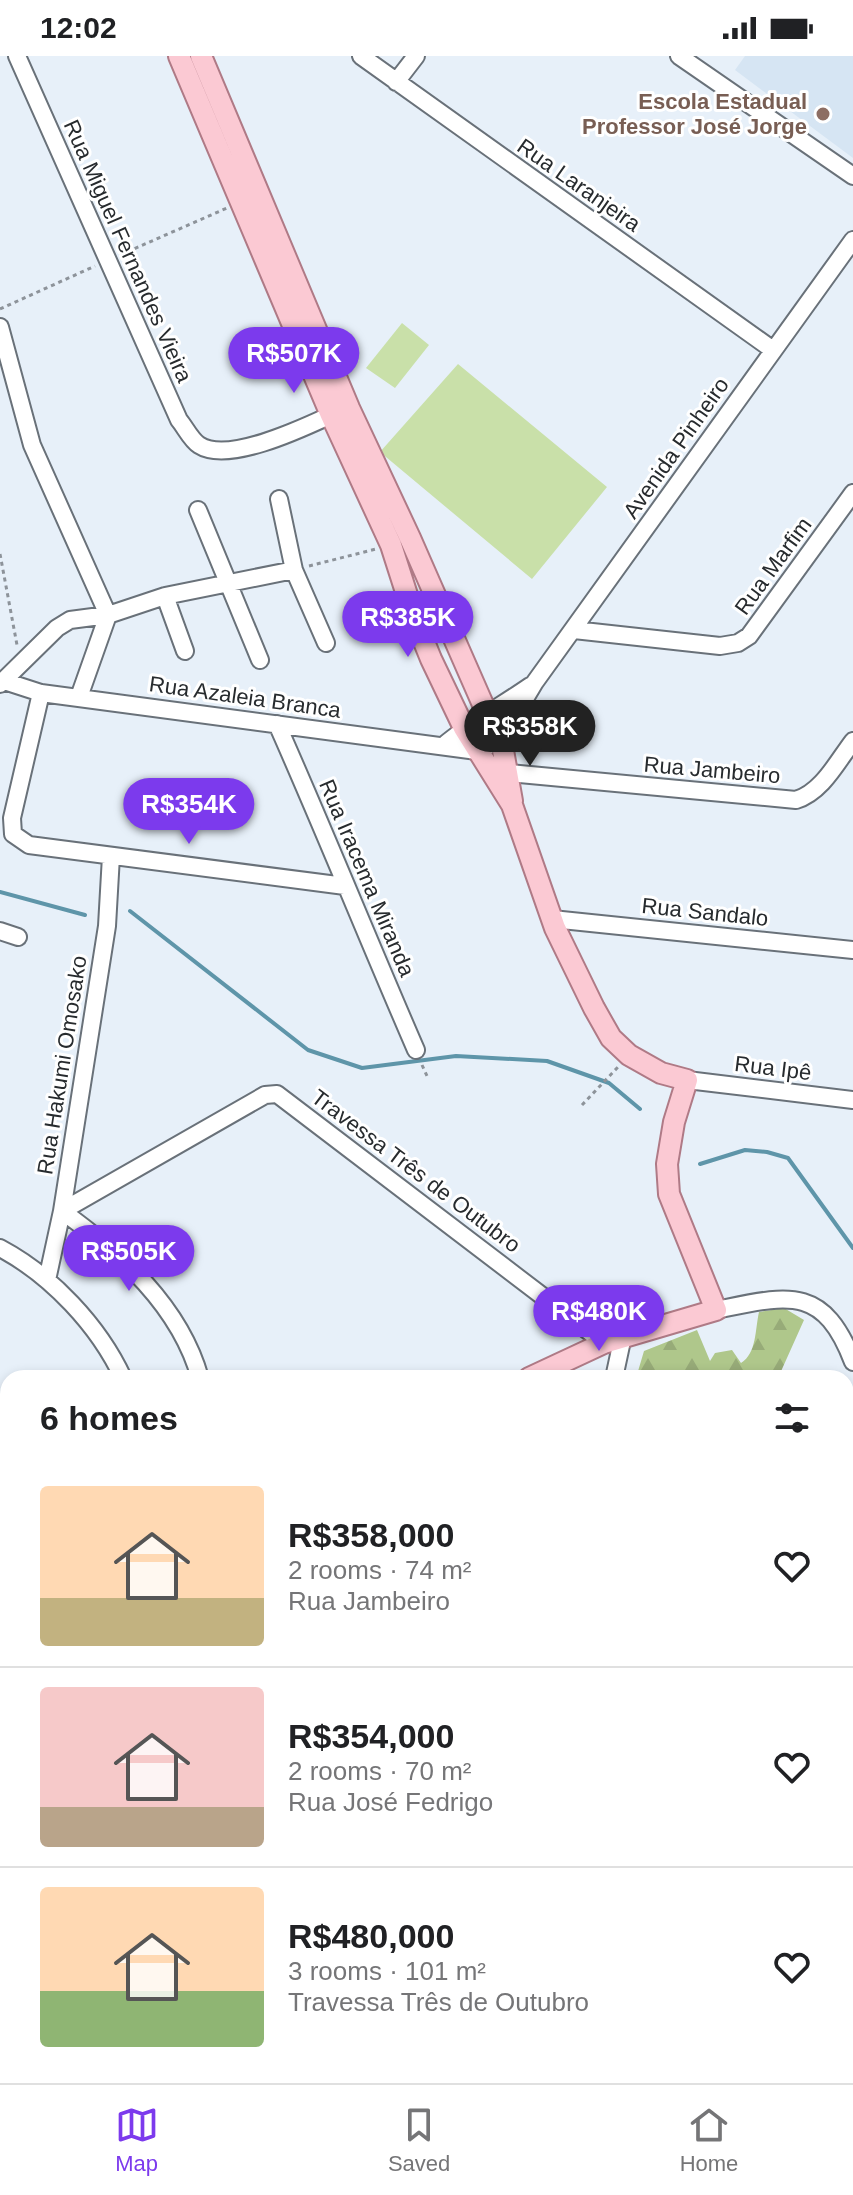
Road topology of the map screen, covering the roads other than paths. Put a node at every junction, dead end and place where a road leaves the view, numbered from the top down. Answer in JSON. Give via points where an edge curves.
{"nodes":[{"id":1,"x":17,"y":56,"type":"edge"},
{"id":2,"x":179,"y":56,"type":"edge"},
{"id":3,"x":201,"y":56,"type":"edge"},
{"id":4,"x":361,"y":56,"type":"edge"},
{"id":5,"x":416,"y":56,"type":"edge"},
{"id":6,"x":679,"y":56,"type":"edge"},
{"id":7,"x":396,"y":82,"type":"junction"},
{"id":8,"x":853,"y":176,"type":"edge"},
{"id":9,"x":853,"y":240,"type":"edge"},
{"id":10,"x":0,"y":327,"type":"edge"},
{"id":11,"x":773,"y":350,"type":"junction"},
{"id":12,"x":313,"y":371,"type":"junction"},
{"id":13,"x":331,"y":415,"type":"junction"},
{"id":14,"x":307,"y":426,"type":"junction"},
{"id":15,"x":853,"y":493,"type":"edge"},
{"id":16,"x":279,"y":499,"type":"dead end"},
{"id":17,"x":198,"y":510,"type":"dead end"},
{"id":18,"x":294,"y":570,"type":"junction"},
{"id":19,"x":227,"y":585,"type":"junction"},
{"id":20,"x":165,"y":596,"type":"junction"},
{"id":21,"x":108,"y":615,"type":"junction"},
{"id":22,"x":574,"y":630,"type":"junction"},
{"id":23,"x":326,"y":643,"type":"dead end"},
{"id":24,"x":185,"y":651,"type":"dead end"},
{"id":25,"x":260,"y":660,"type":"dead end"},
{"id":26,"x":2,"y":682,"type":"edge"},
{"id":27,"x":535,"y":682,"type":"junction"},
{"id":28,"x":41,"y":693,"type":"junction"},
{"id":29,"x":79,"y":697,"type":"junction"},
{"id":30,"x":488,"y":716,"type":"junction"},
{"id":31,"x":277,"y":724,"type":"junction"},
{"id":32,"x":464,"y":728,"type":"junction"},
{"id":33,"x":501,"y":739,"type":"junction"},
{"id":34,"x":853,"y":741,"type":"edge"},
{"id":35,"x":443,"y":746,"type":"junction"},
{"id":36,"x":477,"y":751,"type":"junction"},
{"id":37,"x":501,"y":775,"type":"junction"},
{"id":38,"x":111,"y":856,"type":"junction"},
{"id":39,"x":345,"y":886,"type":"junction"},
{"id":40,"x":552,"y":919,"type":"junction"},
{"id":41,"x":0,"y":931,"type":"edge"},
{"id":42,"x":18,"y":937,"type":"dead end"},
{"id":43,"x":853,"y":950,"type":"edge"},
{"id":44,"x":416,"y":1050,"type":"dead end"},
{"id":45,"x":687,"y":1080,"type":"junction"},
{"id":46,"x":853,"y":1100,"type":"edge"},
{"id":47,"x":62,"y":1211,"type":"junction"},
{"id":48,"x":2,"y":1250,"type":"edge"},
{"id":49,"x":47,"y":1280,"type":"junction"},
{"id":50,"x":716,"y":1310,"type":"junction"},
{"id":51,"x":614,"y":1340,"type":"junction"},
{"id":52,"x":853,"y":1362,"type":"edge"},
{"id":53,"x":118,"y":1370,"type":"edge"},
{"id":54,"x":197,"y":1370,"type":"edge"},
{"id":55,"x":547,"y":1370,"type":"edge"},
{"id":56,"x":614,"y":1370,"type":"edge"}],
"edges":[{"from":1,"to":14,"type":"street","name":"Rua Miguel Fernandes Vieira","via":[[179,420],[199,445],[217,450],[278,439]]},
{"from":2,"to":12,"type":"main road"},
{"from":3,"to":30,"type":"main road","via":[[349,408]]},
{"from":4,"to":7,"type":"street","name":"Rua Laranjeira"},
{"from":5,"to":7,"type":"street"},
{"from":6,"to":8,"type":"street"},
{"from":7,"to":11,"type":"street","name":"Rua Laranjeira"},
{"from":9,"to":11,"type":"street","name":"Avenida Pinheiro"},
{"from":10,"to":21,"type":"street","via":[[32,445]]},
{"from":11,"to":22,"type":"street","name":"Avenida Pinheiro"},
{"from":12,"to":13,"type":"main road"},
{"from":12,"to":14,"type":"street","via":[[315,403]]},
{"from":13,"to":14,"type":"street","name":"Rua Miguel Fernandes Vieira"},
{"from":13,"to":32,"type":"main road","via":[[391,545],[414,617]]},
{"from":15,"to":22,"type":"street","name":"Rua Marfim","via":[[749,636],[738,643],[720,646]]},
{"from":16,"to":18,"type":"street"},
{"from":17,"to":19,"type":"street"},
{"from":18,"to":19,"type":"street"},
{"from":18,"to":23,"type":"street"},
{"from":19,"to":20,"type":"street"},
{"from":19,"to":25,"type":"street"},
{"from":20,"to":21,"type":"street"},
{"from":20,"to":24,"type":"street"},
{"from":21,"to":26,"type":"street","via":[[63,624]]},
{"from":21,"to":29,"type":"street"},
{"from":22,"to":27,"type":"street","name":"Avenida Pinheiro"},
{"from":26,"to":28,"type":"street","name":"Rua Azaleia Branca"},
{"from":27,"to":30,"type":"street","name":"Avenida Pinheiro"},
{"from":27,"to":33,"type":"street","name":"Avenida Pinheiro"},
{"from":28,"to":29,"type":"street","name":"Rua Azaleia Branca"},
{"from":28,"to":38,"type":"street","via":[[12,818],[13,834],[29,845]]},
{"from":29,"to":31,"type":"street","name":"Rua Azaleia Branca"},
{"from":30,"to":32,"type":"street","name":"Avenida Pinheiro"},
{"from":30,"to":33,"type":"main road"},
{"from":31,"to":35,"type":"street","name":"Rua Azaleia Branca"},
{"from":31,"to":39,"type":"street","name":"Rua Iracema Miranda"},
{"from":32,"to":35,"type":"street"},
{"from":32,"to":36,"type":"main road"},
{"from":33,"to":36,"type":"street"},
{"from":33,"to":37,"type":"main road"},
{"from":34,"to":37,"type":"street","name":"Rua Jambeiro","via":[[818,786],[796,800]]},
{"from":35,"to":36,"type":"street","name":"Rua Azaleia Branca"},
{"from":36,"to":37,"type":"main road"},
{"from":37,"to":40,"type":"main road"},
{"from":38,"to":39,"type":"street"},
{"from":38,"to":47,"type":"street","name":"Rua Hakumi Omosako","via":[[107,926]]},
{"from":39,"to":44,"type":"street","name":"Rua Iracema Miranda"},
{"from":40,"to":43,"type":"street","name":"Rua Sandalo"},
{"from":40,"to":45,"type":"main road","via":[[611,1038],[641,1064]]},
{"from":41,"to":42,"type":"street"},
{"from":45,"to":46,"type":"street","name":"Rua Ipê"},
{"from":45,"to":50,"type":"main road","via":[[667,1164],[669,1194]]},
{"from":47,"to":49,"type":"street","name":"Rua Hakumi Omosako"},
{"from":47,"to":51,"type":"street","name":"Travessa Três de Outubro","via":[[265,1095],[277,1094]]},
{"from":47,"to":54,"type":"street","via":[[150,1287]]},
{"from":48,"to":49,"type":"street"},
{"from":49,"to":53,"type":"street","via":[[92,1329]]},
{"from":50,"to":51,"type":"main road"},
{"from":50,"to":52,"type":"street","via":[[760,1301],[804,1301],[822,1310]]},
{"from":51,"to":55,"type":"main road"},
{"from":51,"to":56,"type":"street"}]}
